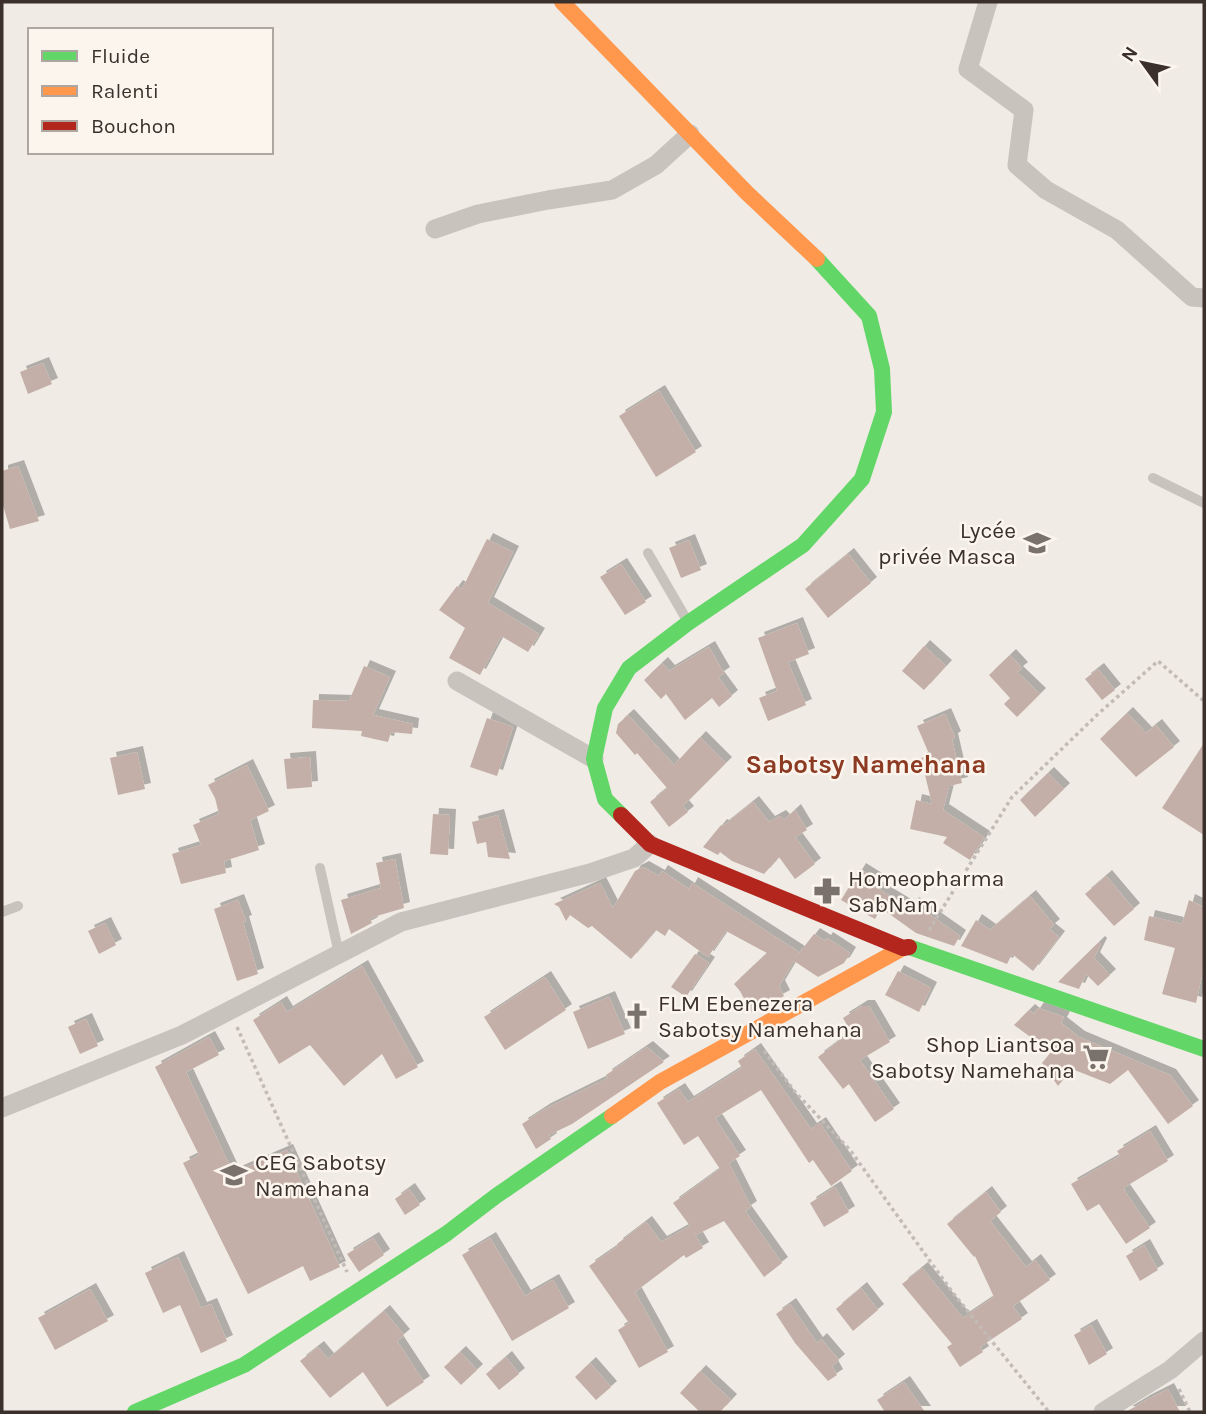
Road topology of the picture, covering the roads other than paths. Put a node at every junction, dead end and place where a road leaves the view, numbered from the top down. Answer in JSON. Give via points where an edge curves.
{"nodes":[{"id":1,"x":562,"y":2,"type":"edge"},
{"id":2,"x":988,"y":2,"type":"edge"},
{"id":3,"x":690,"y":134,"type":"junction"},
{"id":4,"x":435,"y":229,"type":"dead end"},
{"id":5,"x":1204,"y":298,"type":"edge"},
{"id":6,"x":1153,"y":478,"type":"dead end"},
{"id":7,"x":1204,"y":503,"type":"edge"},
{"id":8,"x":648,"y":553,"type":"dead end"},
{"id":9,"x":688,"y":623,"type":"junction"},
{"id":10,"x":457,"y":681,"type":"dead end"},
{"id":11,"x":594,"y":759,"type":"junction"},
{"id":12,"x":650,"y":844,"type":"junction"},
{"id":13,"x":320,"y":868,"type":"dead end"},
{"id":14,"x":18,"y":906,"type":"dead end"},
{"id":15,"x":2,"y":912,"type":"edge"},
{"id":16,"x":906,"y":947,"type":"junction"},
{"id":17,"x":339,"y":954,"type":"junction"},
{"id":18,"x":1204,"y":1049,"type":"edge"},
{"id":19,"x":2,"y":1108,"type":"edge"},
{"id":20,"x":1204,"y":1341,"type":"edge"},
{"id":21,"x":135,"y":1412,"type":"edge"},
{"id":22,"x":1103,"y":1412,"type":"edge"}],
"edges":[{"from":1,"to":3,"type":"main road"},
{"from":2,"to":5,"type":"street","via":[[968,69],[1024,110],[1017,165],[1046,190],[1117,230],[1192,297]]},
{"from":3,"to":4,"type":"street","via":[[656,165],[612,190],[478,214]]},
{"from":3,"to":9,"type":"main road","via":[[869,316],[882,369],[884,412],[862,480],[803,545]]},
{"from":6,"to":7,"type":"lane"},
{"from":8,"to":9,"type":"lane"},
{"from":9,"to":11,"type":"main road","via":[[629,668],[605,708]]},
{"from":10,"to":11,"type":"street"},
{"from":11,"to":12,"type":"main road","via":[[605,799]]},
{"from":12,"to":16,"type":"main road"},
{"from":12,"to":17,"type":"street","via":[[634,858],[590,873],[401,922]]},
{"from":13,"to":17,"type":"lane"},
{"from":14,"to":15,"type":"lane"},
{"from":16,"to":18,"type":"main road"},
{"from":16,"to":21,"type":"main road","via":[[660,1082],[446,1234],[244,1366]]},
{"from":17,"to":19,"type":"street","via":[[182,1035]]},
{"from":20,"to":22,"type":"street","via":[[1170,1370]]}]}
